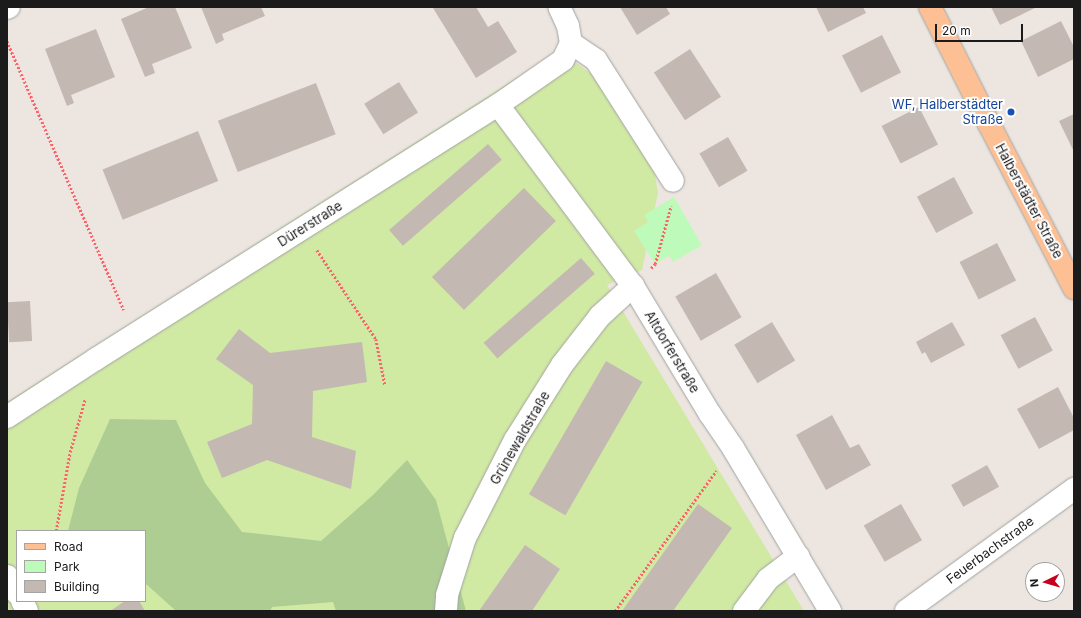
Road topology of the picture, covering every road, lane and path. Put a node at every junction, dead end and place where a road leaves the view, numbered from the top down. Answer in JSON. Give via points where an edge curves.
{"nodes":[{"id":1,"x":559,"y":7,"type":"edge"},
{"id":2,"x":930,"y":7,"type":"edge"},
{"id":3,"x":7,"y":41,"type":"edge"},
{"id":4,"x":571,"y":43,"type":"junction"},
{"id":5,"x":498,"y":106,"type":"junction"},
{"id":6,"x":673,"y":181,"type":"dead end"},
{"id":7,"x":672,"y":204,"type":"dead end"},
{"id":8,"x":302,"y":229,"type":"junction"},
{"id":9,"x":655,"y":264,"type":"dead end"},
{"id":10,"x":632,"y":286,"type":"junction"},
{"id":11,"x":1074,"y":288,"type":"edge"},
{"id":12,"x":134,"y":335,"type":"junction"},
{"id":13,"x":96,"y":359,"type":"junction"},
{"id":14,"x":386,"y":385,"type":"dead end"},
{"id":15,"x":7,"y":417,"type":"edge"},
{"id":16,"x":733,"y":448,"type":"junction"},
{"id":17,"x":1074,"y":489,"type":"edge"},
{"id":18,"x":56,"y":530,"type":"edge"},
{"id":19,"x":798,"y":556,"type":"junction"},
{"id":20,"x":7,"y":576,"type":"edge"},
{"id":21,"x":16,"y":591,"type":"edge"},
{"id":22,"x":22,"y":602,"type":"edge"},
{"id":23,"x":27,"y":611,"type":"edge"},
{"id":24,"x":446,"y":611,"type":"edge"},
{"id":25,"x":615,"y":611,"type":"edge"},
{"id":26,"x":744,"y":611,"type":"edge"},
{"id":27,"x":830,"y":611,"type":"edge"},
{"id":28,"x":906,"y":611,"type":"edge"}],
"edges":[{"from":1,"to":4,"type":"street","via":[[568,26]]},
{"from":2,"to":11,"type":"main road","name":"Halberstädter Straße"},
{"from":3,"to":12,"type":"path"},
{"from":4,"to":5,"type":"street","name":"Dürerstraße","via":[[563,60]]},
{"from":4,"to":6,"type":"street","via":[[596,60]]},
{"from":5,"to":8,"type":"street","name":"Dürerstraße"},
{"from":5,"to":10,"type":"street","name":"Altdorferstraße"},
{"from":7,"to":9,"type":"path"},
{"from":8,"to":12,"type":"street","name":"Dürerstraße"},
{"from":8,"to":14,"type":"path","via":[[376,339]]},
{"from":10,"to":16,"type":"street","name":"Altdorferstraße"},
{"from":10,"to":24,"type":"street","name":"Grünewaldstraße","via":[[600,316],[562,365],[515,440],[466,538],[448,595]]},
{"from":12,"to":13,"type":"street","name":"Dürerstraße"},
{"from":13,"to":15,"type":"street","name":"Dürerstraße"},
{"from":13,"to":18,"type":"path","via":[[70,452]]},
{"from":16,"to":19,"type":"street","name":"Altdorferstraße"},
{"from":16,"to":25,"type":"path"},
{"from":17,"to":28,"type":"street","name":"Feuerbachstraße"},
{"from":19,"to":26,"type":"street","via":[[768,579]]},
{"from":19,"to":27,"type":"street","name":"Altdorferstraße"},
{"from":20,"to":21,"type":"street"},
{"from":22,"to":23,"type":"street"}]}
